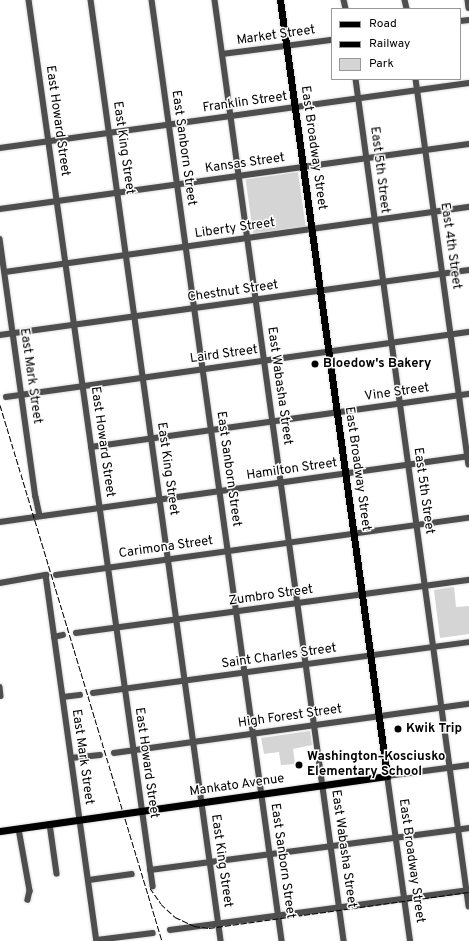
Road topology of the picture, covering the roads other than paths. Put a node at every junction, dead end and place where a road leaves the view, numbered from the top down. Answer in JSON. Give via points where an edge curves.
{"nodes":[{"id":1,"x":29,"y":0,"type":"edge"},
{"id":2,"x":91,"y":0,"type":"edge"},
{"id":3,"x":152,"y":0,"type":"edge"},
{"id":4,"x":215,"y":0,"type":"edge"},
{"id":5,"x":280,"y":0,"type":"edge"},
{"id":6,"x":468,"y":0,"type":"edge"},
{"id":7,"x":469,"y":8,"type":"edge"},
{"id":8,"x":331,"y":40,"type":"edge"},
{"id":9,"x":286,"y":46,"type":"junction"},
{"id":10,"x":222,"y":54,"type":"junction"},
{"id":11,"x":356,"y":80,"type":"edge"},
{"id":12,"x":416,"y":80,"type":"edge"},
{"id":13,"x":469,"y":83,"type":"edge"},
{"id":14,"x":418,"y":89,"type":"junction"},
{"id":15,"x":358,"y":98,"type":"junction"},
{"id":16,"x":295,"y":107,"type":"junction"},
{"id":17,"x":230,"y":116,"type":"junction"},
{"id":18,"x":169,"y":124,"type":"junction"},
{"id":19,"x":109,"y":132,"type":"junction"},
{"id":20,"x":48,"y":140,"type":"junction"},
{"id":21,"x":469,"y":144,"type":"edge"},
{"id":22,"x":0,"y":148,"type":"edge"},
{"id":23,"x":426,"y":150,"type":"junction"},
{"id":24,"x":367,"y":159,"type":"junction"},
{"id":25,"x":303,"y":167,"type":"junction"},
{"id":26,"x":239,"y":176,"type":"junction"},
{"id":27,"x":178,"y":184,"type":"junction"},
{"id":28,"x":118,"y":193,"type":"junction"},
{"id":29,"x":57,"y":201,"type":"junction"},
{"id":30,"x":469,"y":207,"type":"edge"},
{"id":31,"x":0,"y":209,"type":"edge"},
{"id":32,"x":434,"y":212,"type":"junction"},
{"id":33,"x":374,"y":220,"type":"junction"},
{"id":34,"x":312,"y":229,"type":"junction"},
{"id":35,"x":247,"y":238,"type":"junction"},
{"id":36,"x":0,"y":239,"type":"edge"},
{"id":37,"x":186,"y":247,"type":"junction"},
{"id":38,"x":126,"y":255,"type":"junction"},
{"id":39,"x":66,"y":263,"type":"junction"},
{"id":40,"x":469,"y":270,"type":"edge"},
{"id":41,"x":5,"y":272,"type":"junction"},
{"id":42,"x":443,"y":274,"type":"junction"},
{"id":43,"x":383,"y":282,"type":"junction"},
{"id":44,"x":320,"y":291,"type":"junction"},
{"id":45,"x":256,"y":300,"type":"junction"},
{"id":46,"x":194,"y":308,"type":"junction"},
{"id":47,"x":135,"y":317,"type":"junction"},
{"id":48,"x":74,"y":325,"type":"junction"},
{"id":49,"x":469,"y":332,"type":"edge"},
{"id":50,"x":13,"y":334,"type":"junction"},
{"id":51,"x":452,"y":334,"type":"junction"},
{"id":52,"x":0,"y":335,"type":"edge"},
{"id":53,"x":391,"y":343,"type":"junction"},
{"id":54,"x":329,"y":352,"type":"junction"},
{"id":55,"x":265,"y":361,"type":"junction"},
{"id":56,"x":203,"y":369,"type":"junction"},
{"id":57,"x":143,"y":378,"type":"junction"},
{"id":58,"x":83,"y":386,"type":"junction"},
{"id":59,"x":469,"y":394,"type":"edge"},
{"id":60,"x":22,"y":395,"type":"junction"},
{"id":61,"x":460,"y":395,"type":"junction"},
{"id":62,"x":6,"y":397,"type":"dead end"},
{"id":63,"x":400,"y":404,"type":"junction"},
{"id":64,"x":337,"y":412,"type":"junction"},
{"id":65,"x":272,"y":421,"type":"junction"},
{"id":66,"x":212,"y":430,"type":"junction"},
{"id":67,"x":151,"y":438,"type":"junction"},
{"id":68,"x":91,"y":447,"type":"junction"},
{"id":69,"x":468,"y":456,"type":"edge"},
{"id":70,"x":469,"y":464,"type":"edge"},
{"id":71,"x":408,"y":465,"type":"junction"},
{"id":72,"x":346,"y":474,"type":"junction"},
{"id":73,"x":281,"y":483,"type":"junction"},
{"id":74,"x":220,"y":491,"type":"junction"},
{"id":75,"x":160,"y":500,"type":"junction"},
{"id":76,"x":100,"y":508,"type":"junction"},
{"id":77,"x":40,"y":516,"type":"junction"},
{"id":78,"x":469,"y":518,"type":"edge"},
{"id":79,"x":0,"y":522,"type":"edge"},
{"id":80,"x":416,"y":526,"type":"junction"},
{"id":81,"x":354,"y":533,"type":"junction"},
{"id":82,"x":290,"y":543,"type":"junction"},
{"id":83,"x":228,"y":551,"type":"junction"},
{"id":84,"x":168,"y":559,"type":"junction"},
{"id":85,"x":108,"y":568,"type":"junction"},
{"id":86,"x":56,"y":575,"type":"dead end"},
{"id":87,"x":469,"y":580,"type":"edge"},
{"id":88,"x":0,"y":583,"type":"edge"},
{"id":89,"x":425,"y":587,"type":"junction"},
{"id":90,"x":362,"y":594,"type":"junction"},
{"id":91,"x":298,"y":603,"type":"junction"},
{"id":92,"x":236,"y":612,"type":"junction"},
{"id":93,"x":176,"y":620,"type":"junction"},
{"id":94,"x":117,"y":628,"type":"junction"},
{"id":95,"x":76,"y":634,"type":"dead end"},
{"id":96,"x":63,"y":636,"type":"dead end"},
{"id":97,"x":54,"y":637,"type":"junction"},
{"id":98,"x":469,"y":642,"type":"edge"},
{"id":99,"x":433,"y":647,"type":"junction"},
{"id":100,"x":371,"y":655,"type":"junction"},
{"id":101,"x":307,"y":665,"type":"junction"},
{"id":102,"x":246,"y":674,"type":"junction"},
{"id":103,"x":185,"y":682,"type":"junction"},
{"id":104,"x":0,"y":687,"type":"edge"},
{"id":105,"x":125,"y":690,"type":"junction"},
{"id":106,"x":93,"y":694,"type":"dead end"},
{"id":107,"x":80,"y":695,"type":"dead end"},
{"id":108,"x":1,"y":696,"type":"dead end"},
{"id":109,"x":63,"y":697,"type":"junction"},
{"id":110,"x":469,"y":704,"type":"edge"},
{"id":111,"x":442,"y":707,"type":"junction"},
{"id":112,"x":379,"y":716,"type":"junction"},
{"id":113,"x":315,"y":724,"type":"junction"},
{"id":114,"x":253,"y":733,"type":"junction"},
{"id":115,"x":193,"y":742,"type":"junction"},
{"id":116,"x":134,"y":750,"type":"junction"},
{"id":117,"x":114,"y":753,"type":"dead end"},
{"id":118,"x":100,"y":755,"type":"dead end"},
{"id":119,"x":71,"y":758,"type":"junction"},
{"id":120,"x":469,"y":765,"type":"edge"},
{"id":121,"x":450,"y":767,"type":"junction"},
{"id":122,"x":388,"y":776,"type":"junction"},
{"id":123,"x":323,"y":786,"type":"junction"},
{"id":124,"x":262,"y":794,"type":"junction"},
{"id":125,"x":202,"y":803,"type":"junction"},
{"id":126,"x":142,"y":810,"type":"junction"},
{"id":127,"x":80,"y":820,"type":"junction"},
{"id":128,"x":50,"y":824,"type":"junction"},
{"id":129,"x":0,"y":826,"type":"edge"},
{"id":130,"x":33,"y":826,"type":"junction"},
{"id":131,"x":469,"y":828,"type":"edge"},
{"id":132,"x":19,"y":829,"type":"junction"},
{"id":133,"x":458,"y":829,"type":"junction"},
{"id":134,"x":0,"y":831,"type":"edge"},
{"id":135,"x":396,"y":838,"type":"junction"},
{"id":136,"x":332,"y":846,"type":"junction"},
{"id":137,"x":270,"y":854,"type":"junction"},
{"id":138,"x":210,"y":863,"type":"junction"},
{"id":139,"x":150,"y":870,"type":"junction"},
{"id":140,"x":57,"y":874,"type":"dead end"},
{"id":141,"x":132,"y":874,"type":"dead end"},
{"id":142,"x":89,"y":880,"type":"junction"},
{"id":143,"x":153,"y":886,"type":"dead end"},
{"id":144,"x":468,"y":890,"type":"edge"},
{"id":145,"x":404,"y":898,"type":"junction"},
{"id":146,"x":28,"y":900,"type":"dead end"},
{"id":147,"x":469,"y":906,"type":"edge"},
{"id":148,"x":340,"y":908,"type":"junction"},
{"id":149,"x":278,"y":916,"type":"junction"},
{"id":150,"x":218,"y":924,"type":"junction"},
{"id":151,"x":170,"y":930,"type":"dead end"},
{"id":152,"x":153,"y":933,"type":"dead end"},
{"id":153,"x":97,"y":941,"type":"edge"},
{"id":154,"x":220,"y":941,"type":"edge"},
{"id":155,"x":282,"y":941,"type":"edge"},
{"id":156,"x":344,"y":941,"type":"edge"},
{"id":157,"x":410,"y":941,"type":"edge"}],
"edges":[{"from":1,"to":20,"type":"street","name":"East Howard Street"},
{"from":2,"to":19,"type":"street","name":"East King Street"},
{"from":3,"to":18,"type":"street","name":"East Sanborn Street"},
{"from":4,"to":10,"type":"street","name":"East Wabasha Street"},
{"from":5,"to":9,"type":"main road","name":"East Broadway Street"},
{"from":6,"to":7,"type":"street"},
{"from":8,"to":9,"type":"street","name":"Market Street"},
{"from":9,"to":10,"type":"street","name":"Market Street"},
{"from":9,"to":16,"type":"main road","name":"East Broadway Street"},
{"from":10,"to":17,"type":"street","name":"East Wabasha Street"},
{"from":11,"to":15,"type":"street","name":"East 5th Street"},
{"from":12,"to":14,"type":"street","name":"East 4th Street"},
{"from":13,"to":14,"type":"street","name":"Franklin Street"},
{"from":14,"to":15,"type":"street","name":"Franklin Street"},
{"from":14,"to":23,"type":"street","name":"East 4th Street"},
{"from":15,"to":16,"type":"street","name":"Franklin Street"},
{"from":15,"to":24,"type":"street","name":"East 5th Street"},
{"from":16,"to":17,"type":"street","name":"Franklin Street"},
{"from":16,"to":25,"type":"main road","name":"East Broadway Street"},
{"from":17,"to":18,"type":"street","name":"Franklin Street"},
{"from":17,"to":26,"type":"street","name":"East Wabasha Street"},
{"from":18,"to":19,"type":"street","name":"Franklin Street"},
{"from":18,"to":27,"type":"street","name":"East Sanborn Street"},
{"from":19,"to":20,"type":"street","name":"Franklin Street"},
{"from":19,"to":28,"type":"street","name":"East King Street"},
{"from":20,"to":22,"type":"street","name":"Franklin Street"},
{"from":20,"to":29,"type":"street","name":"East Howard Street"},
{"from":21,"to":23,"type":"street","name":"Kansas Street"},
{"from":23,"to":24,"type":"street","name":"Kansas Street"},
{"from":23,"to":32,"type":"street","name":"East 4th Street"},
{"from":24,"to":25,"type":"street","name":"Kansas Street"},
{"from":24,"to":33,"type":"street","name":"East 5th Street"},
{"from":25,"to":26,"type":"street","name":"Kansas Street"},
{"from":25,"to":34,"type":"main road","name":"East Broadway Street"},
{"from":26,"to":27,"type":"street","name":"Kansas Street"},
{"from":26,"to":35,"type":"street","name":"East Wabasha Street"},
{"from":27,"to":28,"type":"street","name":"Kansas Street"},
{"from":27,"to":37,"type":"street","name":"East Sanborn Street"},
{"from":28,"to":29,"type":"street","name":"Kansas Street"},
{"from":28,"to":38,"type":"street","name":"East King Street"},
{"from":29,"to":31,"type":"street","name":"Kansas Street"},
{"from":29,"to":39,"type":"street","name":"East Howard Street"},
{"from":30,"to":32,"type":"street","name":"Liberty Street"},
{"from":32,"to":33,"type":"street","name":"Liberty Street"},
{"from":32,"to":42,"type":"street","name":"East 4th Street"},
{"from":33,"to":34,"type":"street","name":"Liberty Street"},
{"from":33,"to":43,"type":"street","name":"East 5th Street"},
{"from":34,"to":35,"type":"street","name":"Liberty Street"},
{"from":34,"to":44,"type":"main road","name":"East Broadway Street"},
{"from":35,"to":37,"type":"street","name":"Liberty Street"},
{"from":35,"to":45,"type":"street","name":"East Wabasha Street"},
{"from":36,"to":41,"type":"street","name":"East Mark Street"},
{"from":37,"to":38,"type":"street","name":"Liberty Street"},
{"from":37,"to":46,"type":"street","name":"East Sanborn Street"},
{"from":38,"to":39,"type":"street","name":"Liberty Street"},
{"from":38,"to":47,"type":"street","name":"East King Street"},
{"from":39,"to":41,"type":"street","name":"Liberty Street"},
{"from":39,"to":48,"type":"street","name":"East Howard Street"},
{"from":40,"to":42,"type":"street","name":"Chestnut Street"},
{"from":41,"to":50,"type":"street","name":"East Mark Street"},
{"from":42,"to":43,"type":"street","name":"Chestnut Street"},
{"from":42,"to":51,"type":"street","name":"East 4th Street"},
{"from":43,"to":44,"type":"street","name":"Chestnut Street"},
{"from":43,"to":53,"type":"street","name":"East 5th Street"},
{"from":44,"to":45,"type":"street","name":"Chestnut Street"},
{"from":44,"to":54,"type":"main road","name":"East Broadway Street"},
{"from":45,"to":46,"type":"street","name":"Chestnut Street"},
{"from":45,"to":55,"type":"street","name":"East Wabasha Street"},
{"from":46,"to":47,"type":"street","name":"Chestnut Street"},
{"from":46,"to":56,"type":"street","name":"East Sanborn Street"},
{"from":47,"to":48,"type":"street","name":"Chestnut Street"},
{"from":47,"to":57,"type":"street","name":"East King Street"},
{"from":48,"to":50,"type":"street","name":"Chestnut Street"},
{"from":48,"to":58,"type":"street","name":"East Howard Street"},
{"from":49,"to":51,"type":"street","name":"Laird Street"},
{"from":50,"to":52,"type":"street","name":"Chestnut Street"},
{"from":50,"to":60,"type":"street","name":"East Mark Street"},
{"from":51,"to":53,"type":"street","name":"Laird Street"},
{"from":51,"to":61,"type":"street","name":"East 4th Street"},
{"from":53,"to":54,"type":"street","name":"Laird Street"},
{"from":53,"to":63,"type":"street","name":"East 5th Street"},
{"from":54,"to":55,"type":"street","name":"Laird Street"},
{"from":54,"to":64,"type":"main road","name":"East Broadway Street"},
{"from":55,"to":56,"type":"street","name":"Laird Street"},
{"from":55,"to":65,"type":"street","name":"East Wabasha Street"},
{"from":56,"to":57,"type":"street","name":"Laird Street"},
{"from":56,"to":66,"type":"street","name":"East Sanborn Street"},
{"from":57,"to":58,"type":"street","name":"Laird Street"},
{"from":57,"to":67,"type":"street","name":"East King Street"},
{"from":58,"to":60,"type":"street","name":"Laird Street"},
{"from":58,"to":68,"type":"street","name":"East Howard Street"},
{"from":59,"to":61,"type":"street","name":"Vine Street"},
{"from":60,"to":62,"type":"street","name":"Laird Street"},
{"from":60,"to":77,"type":"street","name":"East Mark Street"},
{"from":61,"to":63,"type":"street","name":"Vine Street"},
{"from":61,"to":69,"type":"street","name":"East 4th Street"},
{"from":63,"to":64,"type":"street","name":"Vine Street"},
{"from":63,"to":71,"type":"street","name":"East 5th Street"},
{"from":64,"to":65,"type":"street","name":"Vine Street"},
{"from":64,"to":72,"type":"main road","name":"East Broadway Street"},
{"from":65,"to":66,"type":"street","name":"Vine Street"},
{"from":65,"to":73,"type":"street","name":"East Wabasha Street"},
{"from":66,"to":67,"type":"street","name":"Vine Street"},
{"from":66,"to":74,"type":"street","name":"East Sanborn Street"},
{"from":67,"to":68,"type":"street","name":"Vine Street"},
{"from":67,"to":75,"type":"street","name":"East King Street"},
{"from":68,"to":76,"type":"street","name":"East Howard Street"},
{"from":69,"to":70,"type":"street","name":"East 4th Street"},
{"from":69,"to":71,"type":"street","name":"Hamilton Street"},
{"from":71,"to":72,"type":"street","name":"Hamilton Street"},
{"from":71,"to":80,"type":"street","name":"East 5th Street"},
{"from":72,"to":73,"type":"street","name":"Hamilton Street"},
{"from":72,"to":81,"type":"main road","name":"East Broadway Street"},
{"from":73,"to":74,"type":"street","name":"Hamilton Street"},
{"from":73,"to":82,"type":"street","name":"East Wabasha Street"},
{"from":74,"to":75,"type":"street","name":"Hamilton Street"},
{"from":74,"to":83,"type":"street","name":"East Sanborn Street"},
{"from":75,"to":76,"type":"street","name":"Hamilton Street"},
{"from":75,"to":84,"type":"street","name":"East King Street"},
{"from":76,"to":77,"type":"street","name":"Hamilton Street"},
{"from":76,"to":85,"type":"street","name":"East Howard Street"},
{"from":77,"to":79,"type":"street","name":"Hamilton Street"},
{"from":78,"to":80,"type":"street","name":"Carimona Street"},
{"from":80,"to":81,"type":"street","name":"Carimona Street"},
{"from":80,"to":89,"type":"street","name":"East 5th Street"},
{"from":81,"to":82,"type":"street","name":"Carimona Street"},
{"from":81,"to":90,"type":"main road","name":"East Broadway Street"},
{"from":82,"to":83,"type":"street","name":"Carimona Street"},
{"from":82,"to":91,"type":"street","name":"East Wabasha Street"},
{"from":83,"to":84,"type":"street","name":"Carimona Street"},
{"from":83,"to":92,"type":"street","name":"East Sanborn Street"},
{"from":84,"to":85,"type":"street","name":"Carimona Street"},
{"from":84,"to":93,"type":"street","name":"East King Street"},
{"from":85,"to":86,"type":"street","name":"Carimona Street"},
{"from":85,"to":94,"type":"street","name":"East Howard Street"},
{"from":87,"to":89,"type":"street","name":"Zumbro Street"},
{"from":88,"to":97,"type":"street","name":"East Mark Street","via":[[46,575]]},
{"from":89,"to":90,"type":"street","name":"Zumbro Street"},
{"from":89,"to":99,"type":"street","name":"East 5th Street"},
{"from":90,"to":91,"type":"street","name":"Zumbro Street"},
{"from":90,"to":100,"type":"main road","name":"East Broadway Street"},
{"from":91,"to":92,"type":"street","name":"Zumbro Street"},
{"from":91,"to":101,"type":"street","name":"East Wabasha Street"},
{"from":92,"to":93,"type":"street","name":"Zumbro Street"},
{"from":92,"to":102,"type":"street","name":"East Sanborn Street"},
{"from":93,"to":94,"type":"street","name":"Zumbro Street"},
{"from":93,"to":103,"type":"street","name":"East King Street"},
{"from":94,"to":95,"type":"street","name":"Zumbro Street"},
{"from":94,"to":105,"type":"street","name":"East Howard Street"},
{"from":96,"to":97,"type":"street"},
{"from":97,"to":109,"type":"street","name":"East Mark Street"},
{"from":98,"to":99,"type":"street","name":"Saint Charles Street"},
{"from":99,"to":100,"type":"street","name":"Saint Charles Street"},
{"from":99,"to":111,"type":"street","name":"East 5th Street"},
{"from":100,"to":101,"type":"street","name":"Saint Charles Street"},
{"from":100,"to":112,"type":"main road","name":"East Broadway Street"},
{"from":101,"to":102,"type":"street","name":"Saint Charles Street"},
{"from":101,"to":113,"type":"street","name":"East Wabasha Street"},
{"from":102,"to":103,"type":"street","name":"Saint Charles Street"},
{"from":102,"to":114,"type":"street","name":"East Sanborn Street"},
{"from":103,"to":105,"type":"street","name":"Saint Charles Street"},
{"from":103,"to":115,"type":"street","name":"East King Street"},
{"from":104,"to":108,"type":"street"},
{"from":105,"to":106,"type":"street","name":"Saint Charles Street"},
{"from":105,"to":116,"type":"street","name":"East Howard Street"},
{"from":107,"to":109,"type":"street"},
{"from":109,"to":119,"type":"street","name":"East Mark Street"},
{"from":110,"to":111,"type":"street","name":"High Forest Street"},
{"from":111,"to":112,"type":"street","name":"High Forest Street"},
{"from":111,"to":121,"type":"street","name":"East 5th Street"},
{"from":112,"to":113,"type":"street","name":"High Forest Street"},
{"from":112,"to":122,"type":"main road","name":"East Broadway Street"},
{"from":113,"to":114,"type":"street","name":"High Forest Street"},
{"from":113,"to":123,"type":"street","name":"East Wabasha Street"},
{"from":114,"to":115,"type":"street","name":"High Forest Street"},
{"from":114,"to":124,"type":"street","name":"East Sanborn Street"},
{"from":115,"to":116,"type":"street","name":"High Forest Street"},
{"from":115,"to":125,"type":"street","name":"East King Street"},
{"from":116,"to":117,"type":"street","name":"High Forest Street"},
{"from":116,"to":126,"type":"street","name":"East Howard Street"},
{"from":118,"to":119,"type":"street"},
{"from":119,"to":127,"type":"street","name":"East Mark Street"},
{"from":120,"to":121,"type":"street","name":"Mankato Avenue"},
{"from":121,"to":122,"type":"street","name":"Mankato Avenue"},
{"from":121,"to":133,"type":"street","name":"East 5th Street"},
{"from":122,"to":123,"type":"main road","name":"Mankato Avenue"},
{"from":122,"to":135,"type":"street","name":"East Broadway Street"},
{"from":123,"to":124,"type":"main road","name":"Mankato Avenue"},
{"from":123,"to":136,"type":"street","name":"East Wabasha Street"},
{"from":124,"to":125,"type":"main road","name":"Mankato Avenue"},
{"from":124,"to":137,"type":"street","name":"East Sanborn Street"},
{"from":125,"to":126,"type":"main road","name":"Mankato Avenue"},
{"from":125,"to":138,"type":"street","name":"East King Street"},
{"from":126,"to":127,"type":"main road","name":"Mankato Avenue"},
{"from":126,"to":139,"type":"street","name":"East Howard Street"},
{"from":127,"to":128,"type":"main road","name":"Mankato Avenue"},
{"from":127,"to":142,"type":"street","name":"East Mark Street"},
{"from":128,"to":130,"type":"main road","name":"Mankato Avenue"},
{"from":128,"to":140,"type":"street"},
{"from":129,"to":130,"type":"main road","name":"Mankato Avenue"},
{"from":130,"to":132,"type":"main road","name":"Mankato Avenue"},
{"from":131,"to":133,"type":"street"},
{"from":132,"to":134,"type":"main road","name":"Mankato Avenue"},
{"from":132,"to":146,"type":"street","via":[[30,891]]},
{"from":133,"to":135,"type":"street"},
{"from":133,"to":144,"type":"street","name":"East 5th Street"},
{"from":135,"to":136,"type":"street"},
{"from":135,"to":145,"type":"street","name":"East Broadway Street"},
{"from":136,"to":137,"type":"street"},
{"from":136,"to":148,"type":"street","name":"East Wabasha Street"},
{"from":137,"to":138,"type":"street"},
{"from":137,"to":149,"type":"street","name":"East Sanborn Street"},
{"from":138,"to":139,"type":"street"},
{"from":138,"to":150,"type":"street","name":"East King Street"},
{"from":139,"to":143,"type":"street","name":"East Howard Street"},
{"from":141,"to":142,"type":"street"},
{"from":142,"to":153,"type":"street","name":"East Mark Street"},
{"from":144,"to":145,"type":"street"},
{"from":144,"to":147,"type":"street","name":"East 5th Street"},
{"from":145,"to":148,"type":"street"},
{"from":145,"to":157,"type":"street","name":"East Broadway Street"},
{"from":148,"to":149,"type":"street"},
{"from":148,"to":156,"type":"street","name":"East Wabasha Street"},
{"from":149,"to":150,"type":"street"},
{"from":149,"to":155,"type":"street","name":"East Sanborn Street"},
{"from":150,"to":151,"type":"street"},
{"from":150,"to":154,"type":"street","name":"East King Street"},
{"from":152,"to":153,"type":"street"}]}
